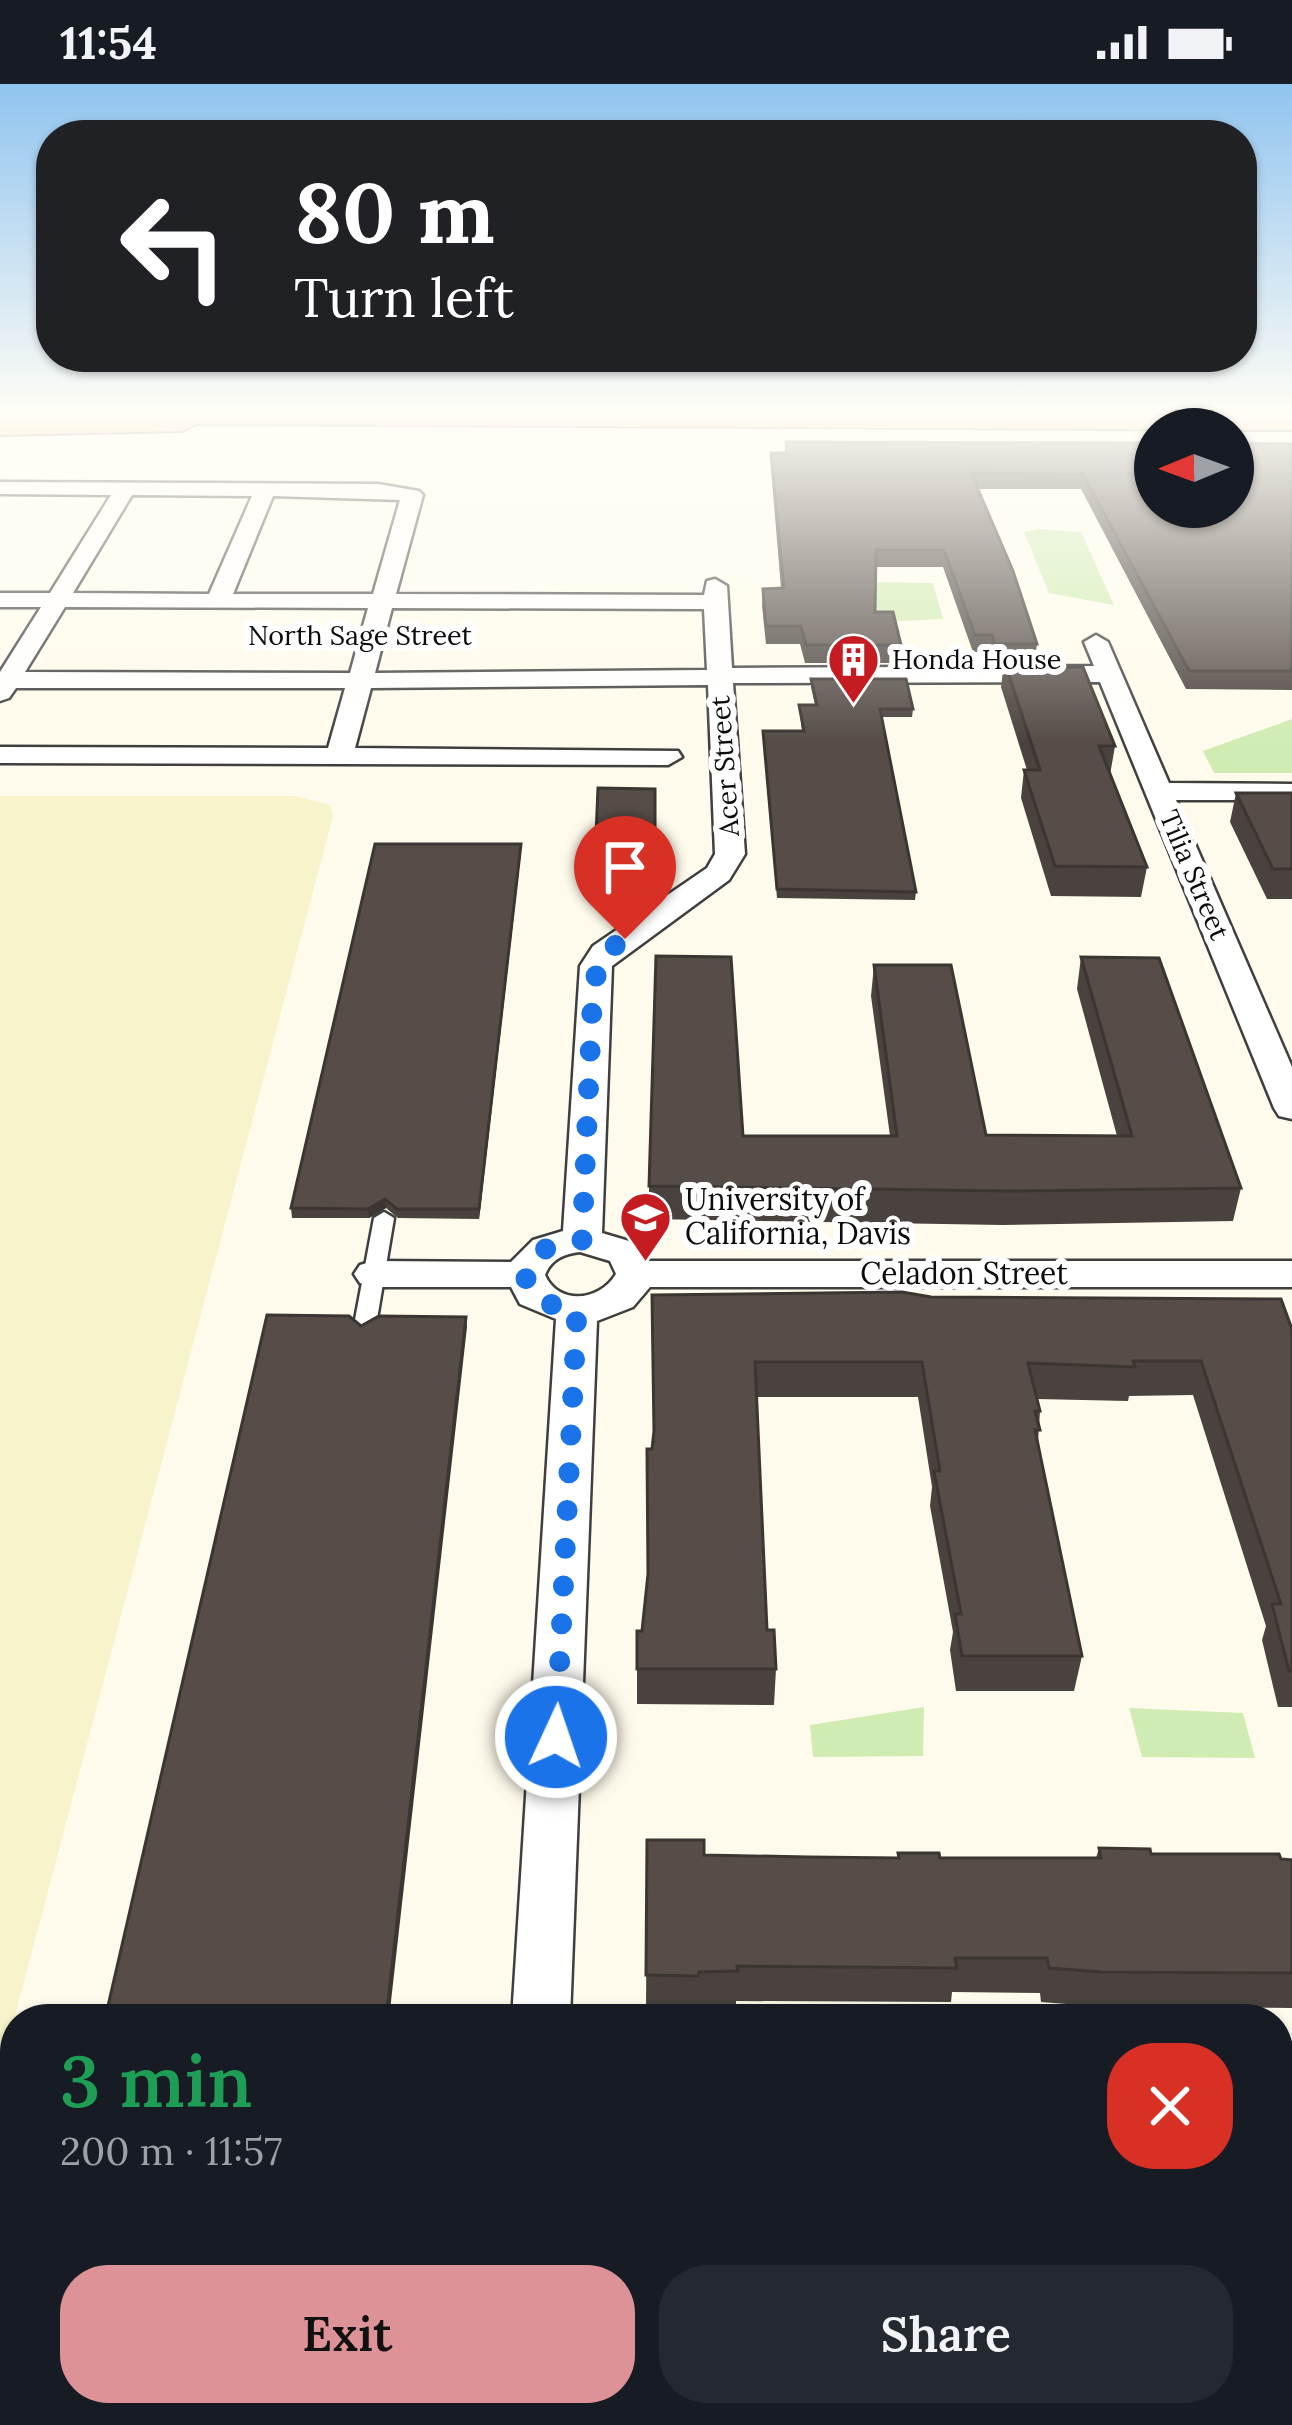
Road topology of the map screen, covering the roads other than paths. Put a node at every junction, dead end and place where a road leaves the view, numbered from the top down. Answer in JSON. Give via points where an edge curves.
{"nodes":[{"id":1,"x":105,"y":523,"type":"edge"},
{"id":2,"x":251,"y":523,"type":"edge"},
{"id":3,"x":405,"y":523,"type":"edge"},
{"id":4,"x":0,"y":600,"type":"edge"},
{"id":5,"x":58,"y":600,"type":"junction"},
{"id":6,"x":218,"y":601,"type":"junction"},
{"id":7,"x":385,"y":602,"type":"junction"},
{"id":8,"x":1096,"y":642,"type":"dead end"},
{"id":9,"x":366,"y":672,"type":"junction"},
{"id":10,"x":1109,"y":674,"type":"junction"},
{"id":11,"x":719,"y":675,"type":"junction"},
{"id":12,"x":5,"y":677,"type":"edge"},
{"id":13,"x":0,"y":754,"type":"edge"},
{"id":14,"x":339,"y":757,"type":"junction"},
{"id":15,"x":668,"y":757,"type":"dead end"},
{"id":16,"x":1159,"y":791,"type":"junction"},
{"id":17,"x":1292,"y":792,"type":"edge"},
{"id":18,"x":1292,"y":1108,"type":"edge"},
{"id":19,"x":384,"y":1218,"type":"dead end"},
{"id":20,"x":582,"y":1240,"type":"junction"},
{"id":21,"x":374,"y":1274,"type":"junction"},
{"id":22,"x":636,"y":1274,"type":"junction"},
{"id":23,"x":1292,"y":1274,"type":"edge"},
{"id":24,"x":525,"y":1275,"type":"junction"},
{"id":25,"x":577,"y":1310,"type":"junction"},
{"id":26,"x":365,"y":1325,"type":"edge"},
{"id":27,"x":542,"y":2004,"type":"edge"}],
"edges":[{"from":1,"to":5,"type":"street"},
{"from":2,"to":6,"type":"street"},
{"from":3,"to":7,"type":"street"},
{"from":4,"to":5,"type":"street"},
{"from":5,"to":6,"type":"street"},
{"from":5,"to":12,"type":"street"},
{"from":6,"to":7,"type":"street"},
{"from":7,"to":9,"type":"street"},
{"from":7,"to":11,"type":"street","name":"Acer Street","via":[[715,594]]},
{"from":8,"to":10,"type":"street","name":"Tilia Street"},
{"from":9,"to":11,"type":"street","name":"North Sage Street","via":[[659,681]]},
{"from":9,"to":12,"type":"street","name":"North Sage Street"},
{"from":9,"to":14,"type":"street"},
{"from":10,"to":11,"type":"street","name":"North Sage Street"},
{"from":10,"to":16,"type":"street","name":"Tilia Street"},
{"from":11,"to":20,"type":"street","name":"Acer Street","via":[[730,854],[718,874],[596,966]]},
{"from":13,"to":14,"type":"street"},
{"from":14,"to":15,"type":"street"},
{"from":16,"to":17,"type":"street"},
{"from":16,"to":18,"type":"street","name":"Tilia Street"},
{"from":19,"to":21,"type":"lane"},
{"from":20,"to":22,"type":"street","via":[[625,1253]]},
{"from":20,"to":24,"type":"street","via":[[550,1246]]},
{"from":21,"to":24,"type":"street"},
{"from":21,"to":26,"type":"lane"},
{"from":22,"to":23,"type":"street","name":"Celadon Street"},
{"from":22,"to":25,"type":"street","via":[[619,1300]]},
{"from":24,"to":25,"type":"street","via":[[545,1303]]},
{"from":25,"to":27,"type":"street"}]}
